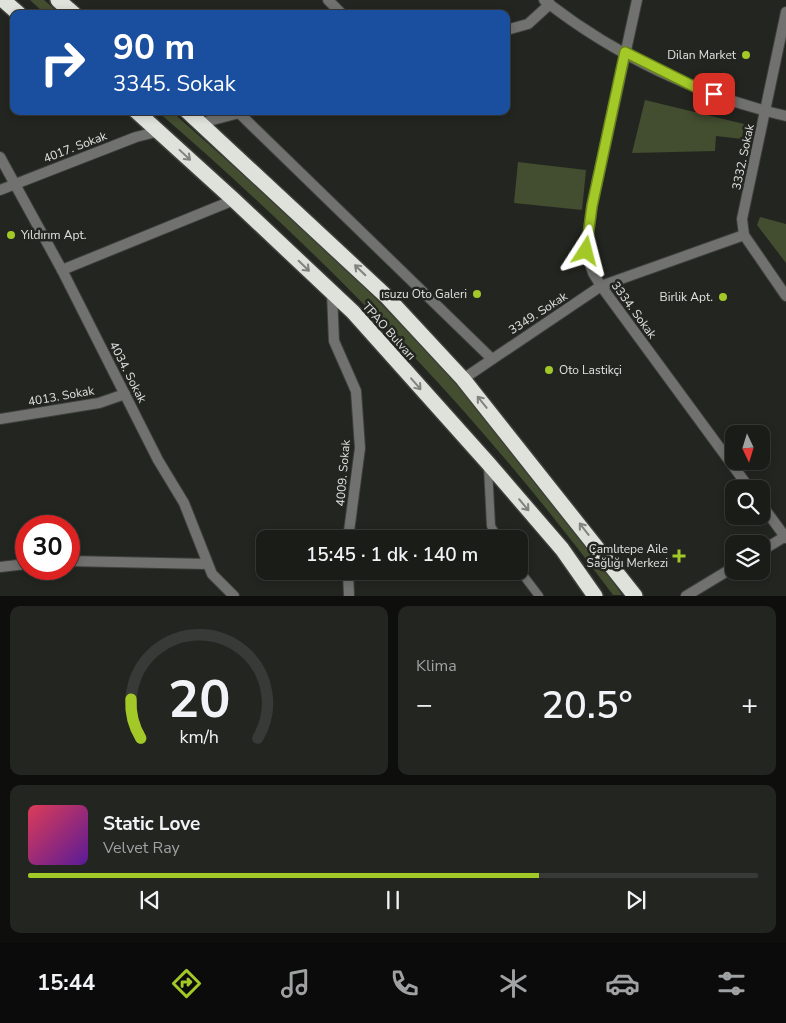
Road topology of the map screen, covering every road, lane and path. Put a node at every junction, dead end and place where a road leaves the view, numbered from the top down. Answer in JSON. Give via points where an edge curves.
{"nodes":[{"id":1,"x":3,"y":0,"type":"edge"},
{"id":2,"x":58,"y":0,"type":"edge"},
{"id":3,"x":328,"y":0,"type":"edge"},
{"id":4,"x":637,"y":0,"type":"edge"},
{"id":5,"x":547,"y":2,"type":"edge"},
{"id":6,"x":15,"y":10,"type":"edge"},
{"id":7,"x":69,"y":10,"type":"edge"},
{"id":8,"x":338,"y":10,"type":"edge"},
{"id":9,"x":786,"y":12,"type":"edge"},
{"id":10,"x":510,"y":29,"type":"edge"},
{"id":11,"x":625,"y":52,"type":"junction"},
{"id":12,"x":766,"y":111,"type":"junction"},
{"id":13,"x":141,"y":115,"type":"edge"},
{"id":14,"x":192,"y":115,"type":"edge"},
{"id":15,"x":235,"y":115,"type":"edge"},
{"id":16,"x":246,"y":115,"type":"edge"},
{"id":17,"x":786,"y":116,"type":"edge"},
{"id":18,"x":201,"y":123,"type":"junction"},
{"id":19,"x":160,"y":131,"type":"junction"},
{"id":20,"x":0,"y":157,"type":"edge"},
{"id":21,"x":13,"y":184,"type":"junction"},
{"id":22,"x":0,"y":190,"type":"edge"},
{"id":23,"x":234,"y":200,"type":"junction"},
{"id":24,"x":744,"y":235,"type":"junction"},
{"id":25,"x":62,"y":270,"type":"junction"},
{"id":26,"x":601,"y":286,"type":"junction"},
{"id":27,"x":332,"y":293,"type":"junction"},
{"id":28,"x":786,"y":296,"type":"edge"},
{"id":29,"x":491,"y":358,"type":"junction"},
{"id":30,"x":463,"y":379,"type":"junction"},
{"id":31,"x":125,"y":394,"type":"junction"},
{"id":32,"x":0,"y":419,"type":"edge"},
{"id":33,"x":488,"y":462,"type":"junction"},
{"id":34,"x":743,"y":480,"type":"edge"},
{"id":35,"x":770,"y":516,"type":"edge"},
{"id":36,"x":349,"y":530,"type":"edge"},
{"id":37,"x":493,"y":530,"type":"edge"},
{"id":38,"x":786,"y":537,"type":"edge"},
{"id":39,"x":770,"y":546,"type":"edge"},
{"id":40,"x":80,"y":561,"type":"edge"},
{"id":41,"x":207,"y":564,"type":"junction"},
{"id":42,"x":15,"y":565,"type":"edge"},
{"id":43,"x":0,"y":567,"type":"edge"},
{"id":44,"x":725,"y":572,"type":"edge"},
{"id":45,"x":348,"y":580,"type":"edge"},
{"id":46,"x":527,"y":580,"type":"edge"},
{"id":47,"x":234,"y":596,"type":"edge"},
{"id":48,"x":349,"y":596,"type":"edge"},
{"id":49,"x":539,"y":596,"type":"edge"},
{"id":50,"x":595,"y":596,"type":"edge"},
{"id":51,"x":635,"y":596,"type":"edge"},
{"id":52,"x":686,"y":596,"type":"edge"}],
"edges":[{"from":1,"to":6,"type":"highway"},
{"from":2,"to":7,"type":"highway"},
{"from":3,"to":8,"type":"street"},
{"from":4,"to":11,"type":"street","name":"3334. Sokak"},
{"from":5,"to":10,"type":"street","via":[[528,24]]},
{"from":5,"to":11,"type":"street"},
{"from":9,"to":12,"type":"street","name":"3332. Sokak"},
{"from":11,"to":12,"type":"street","via":[[697,88]]},
{"from":11,"to":26,"type":"street","name":"3334. Sokak","via":[[592,206],[586,251]]},
{"from":12,"to":17,"type":"street"},
{"from":12,"to":24,"type":"street","name":"3332. Sokak","via":[[742,219]]},
{"from":13,"to":19,"type":"highway","name":"TPAO Bulvarı"},
{"from":14,"to":18,"type":"highway","name":"TPAO Bulvarı"},
{"from":15,"to":18,"type":"street"},
{"from":16,"to":29,"type":"street"},
{"from":30,"to":18,"type":"highway","name":"TPAO Bulvarı","one_way":true,"via":[[386,296]]},
{"from":19,"to":21,"type":"street","name":"4017. Sokak"},
{"from":19,"to":23,"type":"highway","name":"TPAO Bulvarı","one_way":true},
{"from":20,"to":21,"type":"street","name":"4034. Sokak"},
{"from":21,"to":22,"type":"street","name":"4017. Sokak"},
{"from":21,"to":25,"type":"street","name":"4034. Sokak"},
{"from":23,"to":25,"type":"street"},
{"from":23,"to":27,"type":"highway","name":"TPAO Bulvarı","one_way":true},
{"from":24,"to":26,"type":"street","name":"3349. Sokak"},
{"from":24,"to":28,"type":"street"},
{"from":25,"to":31,"type":"street","name":"4034. Sokak"},
{"from":26,"to":29,"type":"street","name":"3349. Sokak"},
{"from":26,"to":34,"type":"street","name":"3334. Sokak"},
{"from":27,"to":33,"type":"highway","name":"TPAO Bulvarı","one_way":true,"via":[[353,312]]},
{"from":27,"to":36,"type":"street","name":"4009. Sokak","via":[[334,341],[356,391],[360,448]]},
{"from":29,"to":30,"type":"street","name":"3349. Sokak"},
{"from":51,"to":30,"type":"highway","name":"TPAO Bulvarı","one_way":true},
{"from":31,"to":32,"type":"street","name":"4013. Sokak","via":[[99,403]]},
{"from":31,"to":41,"type":"street","name":"4034. Sokak","via":[[184,503]]},
{"from":33,"to":37,"type":"lane"},
{"from":33,"to":50,"type":"highway","name":"TPAO Bulvarı","one_way":true,"via":[[562,549]]},
{"from":35,"to":38,"type":"street"},
{"from":38,"to":39,"type":"street"},
{"from":40,"to":41,"type":"street"},
{"from":41,"to":47,"type":"street","name":"4034. Sokak","via":[[212,574]]},
{"from":42,"to":43,"type":"street"},
{"from":44,"to":52,"type":"street"},
{"from":45,"to":48,"type":"street"},
{"from":46,"to":49,"type":"lane"}]}
